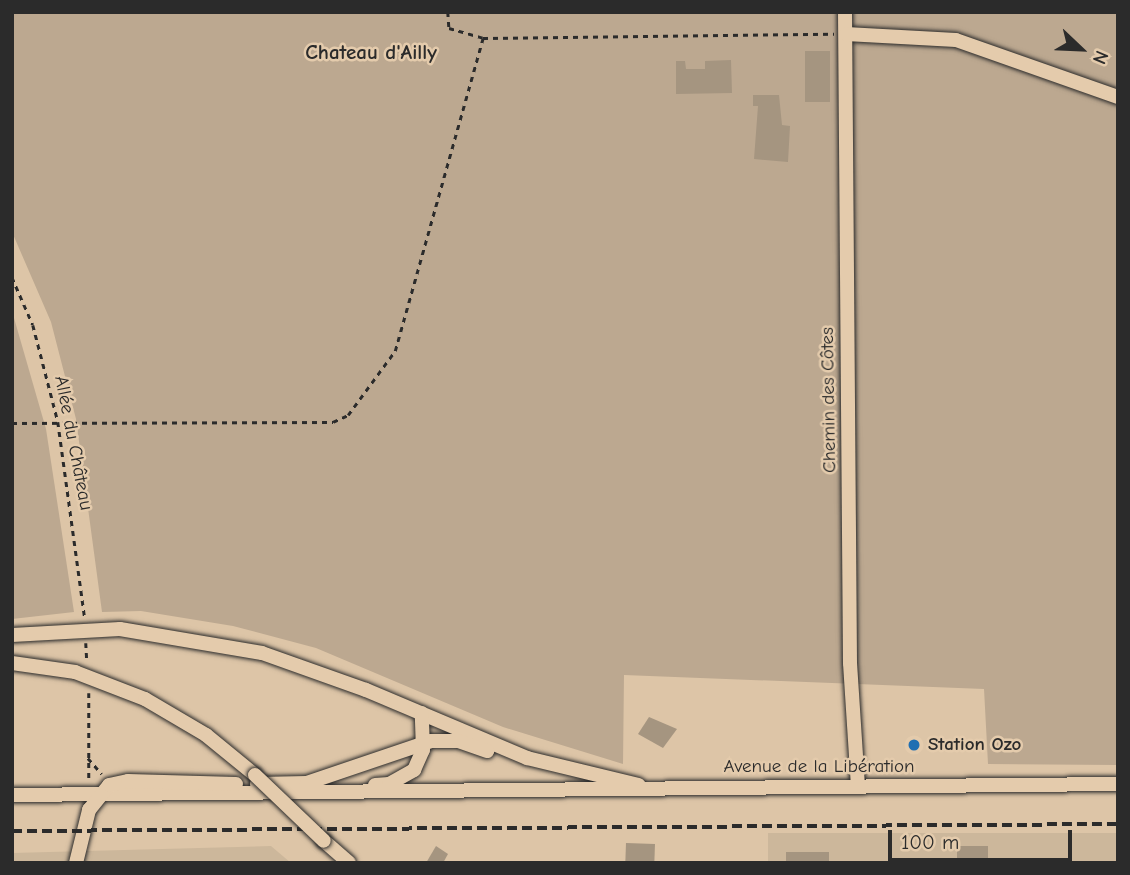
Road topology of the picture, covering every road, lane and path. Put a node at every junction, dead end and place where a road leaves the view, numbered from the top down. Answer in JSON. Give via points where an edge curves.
{"nodes":[{"id":1,"x":448,"y":12,"type":"edge"},
{"id":2,"x":845,"y":12,"type":"edge"},
{"id":3,"x":846,"y":34,"type":"junction"},
{"id":4,"x":483,"y":38,"type":"junction"},
{"id":5,"x":1118,"y":97,"type":"edge"},
{"id":6,"x":12,"y":277,"type":"edge"},
{"id":7,"x":58,"y":422,"type":"junction"},
{"id":8,"x":12,"y":423,"type":"edge"},
{"id":9,"x":85,"y":621,"type":"dead end"},
{"id":10,"x":12,"y":635,"type":"edge"},
{"id":11,"x":86,"y":636,"type":"dead end"},
{"id":12,"x":87,"y":660,"type":"dead end"},
{"id":13,"x":12,"y":663,"type":"edge"},
{"id":14,"x":89,"y":693,"type":"dead end"},
{"id":15,"x":422,"y":713,"type":"junction"},
{"id":16,"x":424,"y":743,"type":"junction"},
{"id":17,"x":88,"y":758,"type":"junction"},
{"id":18,"x":527,"y":758,"type":"junction"},
{"id":19,"x":118,"y":781,"type":"junction"},
{"id":20,"x":1118,"y":784,"type":"edge"},
{"id":21,"x":858,"y":786,"type":"junction"},
{"id":22,"x":647,"y":787,"type":"junction"},
{"id":23,"x":336,"y":793,"type":"junction"},
{"id":24,"x":12,"y":795,"type":"edge"},
{"id":25,"x":93,"y":795,"type":"junction"},
{"id":26,"x":76,"y":863,"type":"edge"},
{"id":27,"x":349,"y":863,"type":"edge"}],
"edges":[{"from":1,"to":4,"type":"path","via":[[449,28]]},
{"from":2,"to":3,"type":"street","name":"Chemin des Côtes"},
{"from":3,"to":4,"type":"path"},
{"from":3,"to":5,"type":"street","via":[[956,40]]},
{"from":3,"to":21,"type":"street","name":"Chemin des Côtes","via":[[850,663]]},
{"from":4,"to":7,"type":"path","via":[[395,351],[348,415],[333,422]]},
{"from":6,"to":7,"type":"path","name":"Allée du Château","via":[[33,325]]},
{"from":7,"to":8,"type":"path"},
{"from":7,"to":9,"type":"path","name":"Allée du Château"},
{"from":10,"to":15,"type":"street","via":[[120,629],[212,642],[311,669]]},
{"from":11,"to":12,"type":"path"},
{"from":13,"to":27,"type":"street","bridge":true,"via":[[75,672],[145,699],[206,735]]},
{"from":14,"to":17,"type":"path"},
{"from":15,"to":16,"type":"street"},
{"from":15,"to":18,"type":"street"},
{"from":16,"to":18,"type":"street","via":[[458,741],[492,753]]},
{"from":16,"to":19,"type":"street","via":[[307,783]]},
{"from":16,"to":23,"type":"street","via":[[419,761],[403,779]]},
{"from":17,"to":19,"type":"path"},
{"from":17,"to":25,"type":"path"},
{"from":18,"to":22,"type":"street"},
{"from":19,"to":25,"type":"street"},
{"from":20,"to":21,"type":"street","name":"Avenue de la Libération"},
{"from":21,"to":22,"type":"street","name":"Avenue de la Libération"},
{"from":22,"to":23,"type":"street"},
{"from":23,"to":25,"type":"street"},
{"from":24,"to":25,"type":"street"},
{"from":25,"to":26,"type":"street"}]}
